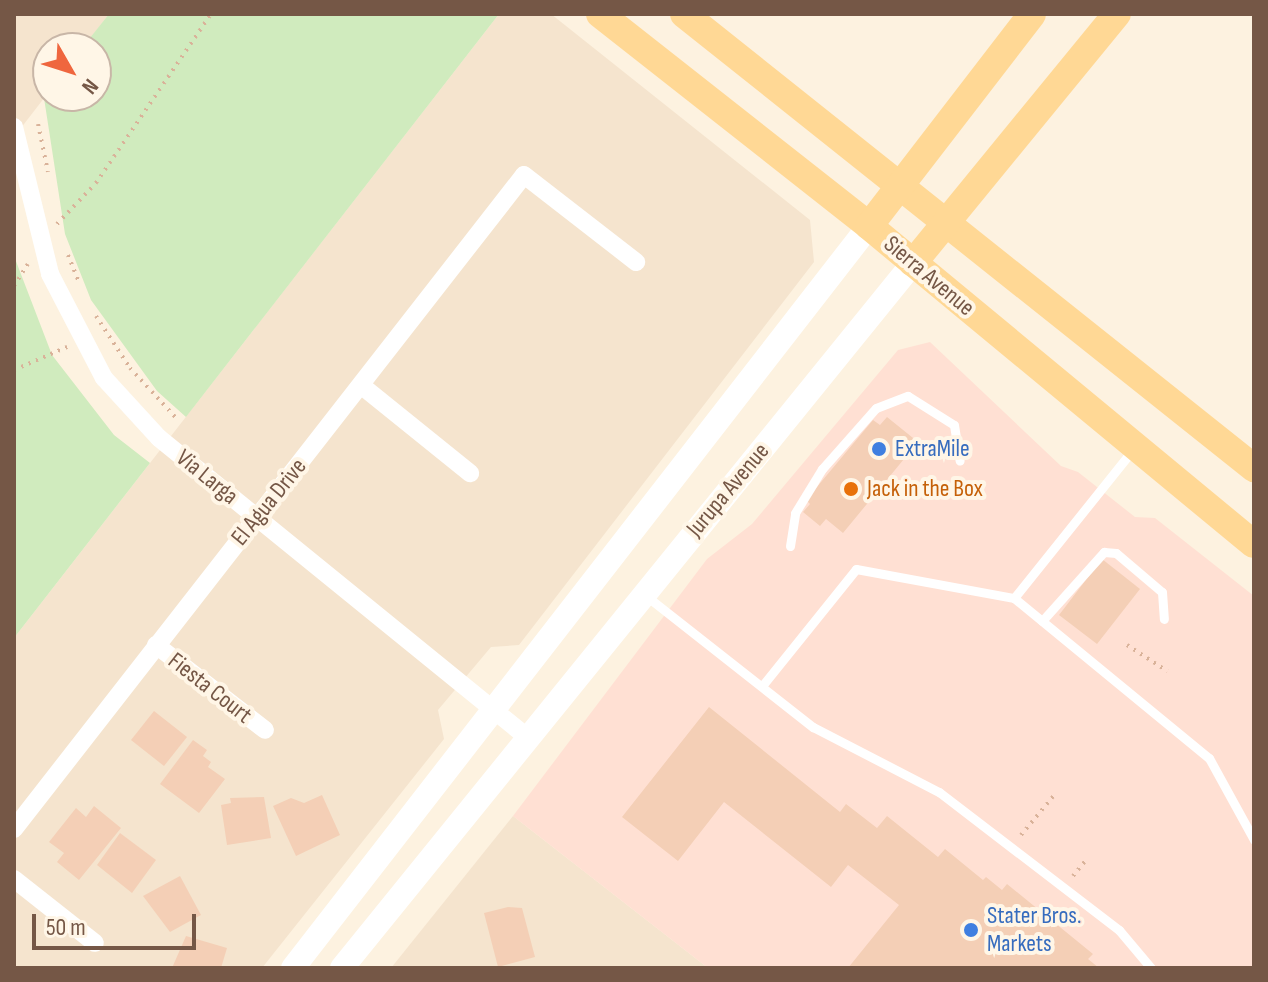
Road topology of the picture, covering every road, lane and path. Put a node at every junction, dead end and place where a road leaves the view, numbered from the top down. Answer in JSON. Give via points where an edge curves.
{"nodes":[{"id":1,"x":211,"y":14,"type":"edge"},
{"id":2,"x":600,"y":14,"type":"edge"},
{"id":3,"x":684,"y":14,"type":"edge"},
{"id":4,"x":1032,"y":14,"type":"edge"},
{"id":5,"x":1117,"y":14,"type":"edge"},
{"id":6,"x":38,"y":124,"type":"dead end"},
{"id":7,"x":14,"y":127,"type":"edge"},
{"id":8,"x":49,"y":180,"type":"dead end"},
{"id":9,"x":899,"y":184,"type":"junction"},
{"id":10,"x":55,"y":209,"type":"dead end"},
{"id":11,"x":58,"y":223,"type":"junction"},
{"id":12,"x":946,"y":225,"type":"junction"},
{"id":13,"x":869,"y":226,"type":"junction"},
{"id":14,"x":60,"y":236,"type":"dead end"},
{"id":15,"x":42,"y":243,"type":"junction"},
{"id":16,"x":65,"y":248,"type":"dead end"},
{"id":17,"x":636,"y":262,"type":"dead end"},
{"id":18,"x":913,"y":263,"type":"junction"},
{"id":19,"x":79,"y":284,"type":"dead end"},
{"id":20,"x":14,"y":286,"type":"edge"},
{"id":21,"x":91,"y":308,"type":"dead end"},
{"id":22,"x":81,"y":340,"type":"junction"},
{"id":23,"x":14,"y":370,"type":"edge"},
{"id":24,"x":362,"y":386,"type":"junction"},
{"id":25,"x":178,"y":420,"type":"dead end"},
{"id":26,"x":1135,"y":446,"type":"junction"},
{"id":27,"x":960,"y":461,"type":"dead end"},
{"id":28,"x":1254,"y":468,"type":"edge"},
{"id":29,"x":470,"y":473,"type":"dead end"},
{"id":30,"x":256,"y":517,"type":"junction"},
{"id":31,"x":1254,"y":544,"type":"edge"},
{"id":32,"x":790,"y":546,"type":"dead end"},
{"id":33,"x":642,"y":593,"type":"junction"},
{"id":34,"x":1014,"y":598,"type":"junction"},
{"id":35,"x":1164,"y":619,"type":"dead end"},
{"id":36,"x":1042,"y":621,"type":"junction"},
{"id":37,"x":156,"y":645,"type":"junction"},
{"id":38,"x":1127,"y":645,"type":"dead end"},
{"id":39,"x":1167,"y":671,"type":"dead end"},
{"id":40,"x":762,"y":686,"type":"junction"},
{"id":41,"x":497,"y":711,"type":"junction"},
{"id":42,"x":265,"y":730,"type":"dead end"},
{"id":43,"x":526,"y":736,"type":"junction"},
{"id":44,"x":1056,"y":793,"type":"dead end"},
{"id":45,"x":14,"y":829,"type":"edge"},
{"id":46,"x":1254,"y":840,"type":"edge"},
{"id":47,"x":1011,"y":848,"type":"junction"},
{"id":48,"x":14,"y":879,"type":"edge"},
{"id":49,"x":95,"y":943,"type":"dead end"},
{"id":50,"x":293,"y":968,"type":"edge"},
{"id":51,"x":342,"y":968,"type":"edge"},
{"id":52,"x":1151,"y":968,"type":"edge"}],
"edges":[{"from":1,"to":11,"type":"path","via":[[96,183]]},
{"from":2,"to":13,"type":"main road","name":"Sierra Avenue"},
{"from":3,"to":9,"type":"main road","name":"Sierra Avenue"},
{"from":4,"to":9,"type":"main road","name":"Jurupa Avenue"},
{"from":5,"to":12,"type":"main road","name":"Jurupa Avenue"},
{"from":6,"to":8,"type":"path"},
{"from":7,"to":15,"type":"street","name":"Via Larga"},
{"from":9,"to":12,"type":"main road","name":"Sierra Avenue"},
{"from":9,"to":13,"type":"main road","name":"Jurupa Avenue"},
{"from":10,"to":11,"type":"path"},
{"from":11,"to":14,"type":"path"},
{"from":11,"to":15,"type":"path"},
{"from":12,"to":18,"type":"main road","name":"Jurupa Avenue"},
{"from":12,"to":28,"type":"main road","name":"Sierra Avenue"},
{"from":13,"to":18,"type":"main road","name":"Sierra Avenue"},
{"from":13,"to":41,"type":"main road","name":"Jurupa Avenue"},
{"from":15,"to":20,"type":"path"},
{"from":15,"to":22,"type":"street","name":"Via Larga","via":[[58,295]]},
{"from":16,"to":19,"type":"path"},
{"from":17,"to":24,"type":"street","name":"El Agua Drive","via":[[524,175]]},
{"from":18,"to":26,"type":"main road","name":"Sierra Avenue"},
{"from":18,"to":33,"type":"main road","name":"Jurupa Avenue"},
{"from":21,"to":25,"type":"path","via":[[130,368]]},
{"from":22,"to":23,"type":"path"},
{"from":22,"to":30,"type":"street","name":"Via Larga","via":[[134,414]]},
{"from":24,"to":29,"type":"street"},
{"from":24,"to":30,"type":"street","name":"El Agua Drive"},
{"from":26,"to":31,"type":"main road","name":"Sierra Avenue"},
{"from":26,"to":34,"type":"lane"},
{"from":27,"to":32,"type":"lane","via":[[954,425],[920,403],[908,396],[876,408],[822,469],[795,513]]},
{"from":30,"to":37,"type":"street","name":"El Agua Drive"},
{"from":30,"to":41,"type":"street","name":"Via Larga"},
{"from":33,"to":40,"type":"lane"},
{"from":33,"to":43,"type":"main road","name":"Jurupa Avenue"},
{"from":34,"to":36,"type":"lane"},
{"from":34,"to":40,"type":"lane","via":[[856,569]]},
{"from":35,"to":36,"type":"lane","via":[[1162,592],[1116,553],[1104,552]]},
{"from":36,"to":46,"type":"lane","via":[[1209,758]]},
{"from":37,"to":42,"type":"street","name":"Fiesta Court"},
{"from":37,"to":45,"type":"street","name":"El Agua Drive"},
{"from":38,"to":39,"type":"path"},
{"from":40,"to":47,"type":"lane","via":[[813,727],[939,792]]},
{"from":41,"to":43,"type":"street","name":"Via Larga"},
{"from":41,"to":50,"type":"main road","name":"Jurupa Avenue"},
{"from":43,"to":51,"type":"main road","name":"Jurupa Avenue"},
{"from":44,"to":47,"type":"path"},
{"from":47,"to":52,"type":"lane","via":[[1119,930]]},
{"from":48,"to":49,"type":"street"}]}
